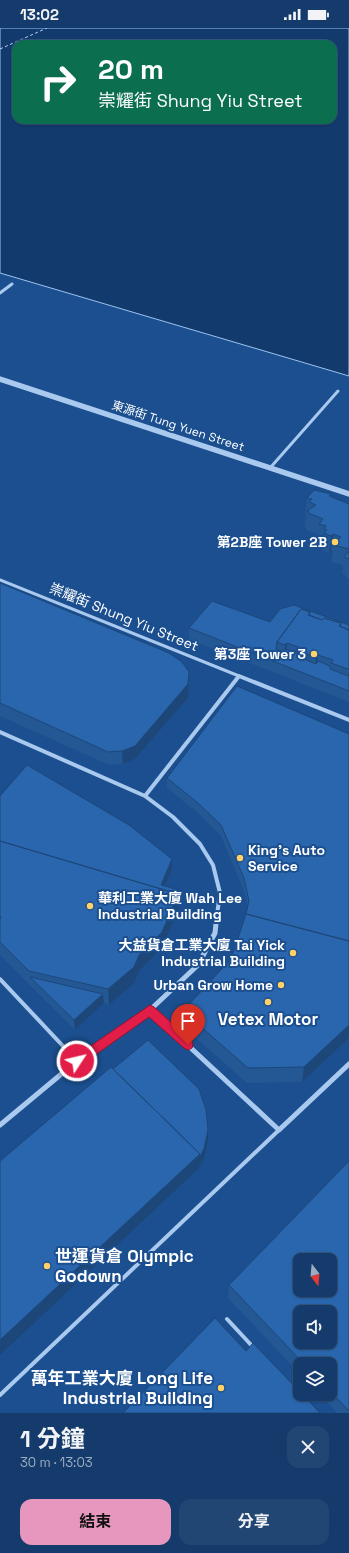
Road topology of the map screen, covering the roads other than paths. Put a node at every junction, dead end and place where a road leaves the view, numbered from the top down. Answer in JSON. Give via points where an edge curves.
{"nodes":[{"id":1,"x":12,"y":284,"type":"dead end"},
{"id":2,"x":0,"y":293,"type":"edge"},
{"id":3,"x":0,"y":379,"type":"edge"},
{"id":4,"x":338,"y":391,"type":"dead end"},
{"id":5,"x":270,"y":468,"type":"junction"},
{"id":6,"x":349,"y":494,"type":"edge"},
{"id":7,"x":0,"y":580,"type":"edge"},
{"id":8,"x":239,"y":676,"type":"junction"},
{"id":9,"x":349,"y":720,"type":"edge"},
{"id":10,"x":0,"y":732,"type":"edge"},
{"id":11,"x":145,"y":796,"type":"junction"},
{"id":12,"x":0,"y":979,"type":"edge"},
{"id":13,"x":150,"y":1010,"type":"junction"},
{"id":14,"x":77,"y":1061,"type":"junction"},
{"id":15,"x":349,"y":1064,"type":"edge"},
{"id":16,"x":0,"y":1125,"type":"edge"},
{"id":17,"x":279,"y":1130,"type":"junction"},
{"id":18,"x":227,"y":1319,"type":"dead end"},
{"id":19,"x":258,"y":1352,"type":"edge"},
{"id":20,"x":0,"y":1395,"type":"edge"}],
"edges":[{"from":1,"to":2,"type":"street"},
{"from":3,"to":5,"type":"street","name":"東源街 Tung Yuen Street"},
{"from":4,"to":5,"type":"street"},
{"from":5,"to":6,"type":"street","name":"東源街 Tung Yuen Street"},
{"from":7,"to":8,"type":"lane","name":"崇耀街 Shung Yiu Street"},
{"from":8,"to":9,"type":"street","name":"崇耀街 Shung Yiu Street"},
{"from":8,"to":11,"type":"street"},
{"from":10,"to":11,"type":"street"},
{"from":11,"to":13,"type":"street","via":[[173,817],[200,844],[213,865],[220,893],[215,933],[198,965]]},
{"from":12,"to":14,"type":"lane"},
{"from":13,"to":14,"type":"street"},
{"from":13,"to":17,"type":"street"},
{"from":14,"to":16,"type":"street"},
{"from":15,"to":17,"type":"street"},
{"from":17,"to":20,"type":"lane"},
{"from":18,"to":19,"type":"lane"}]}
